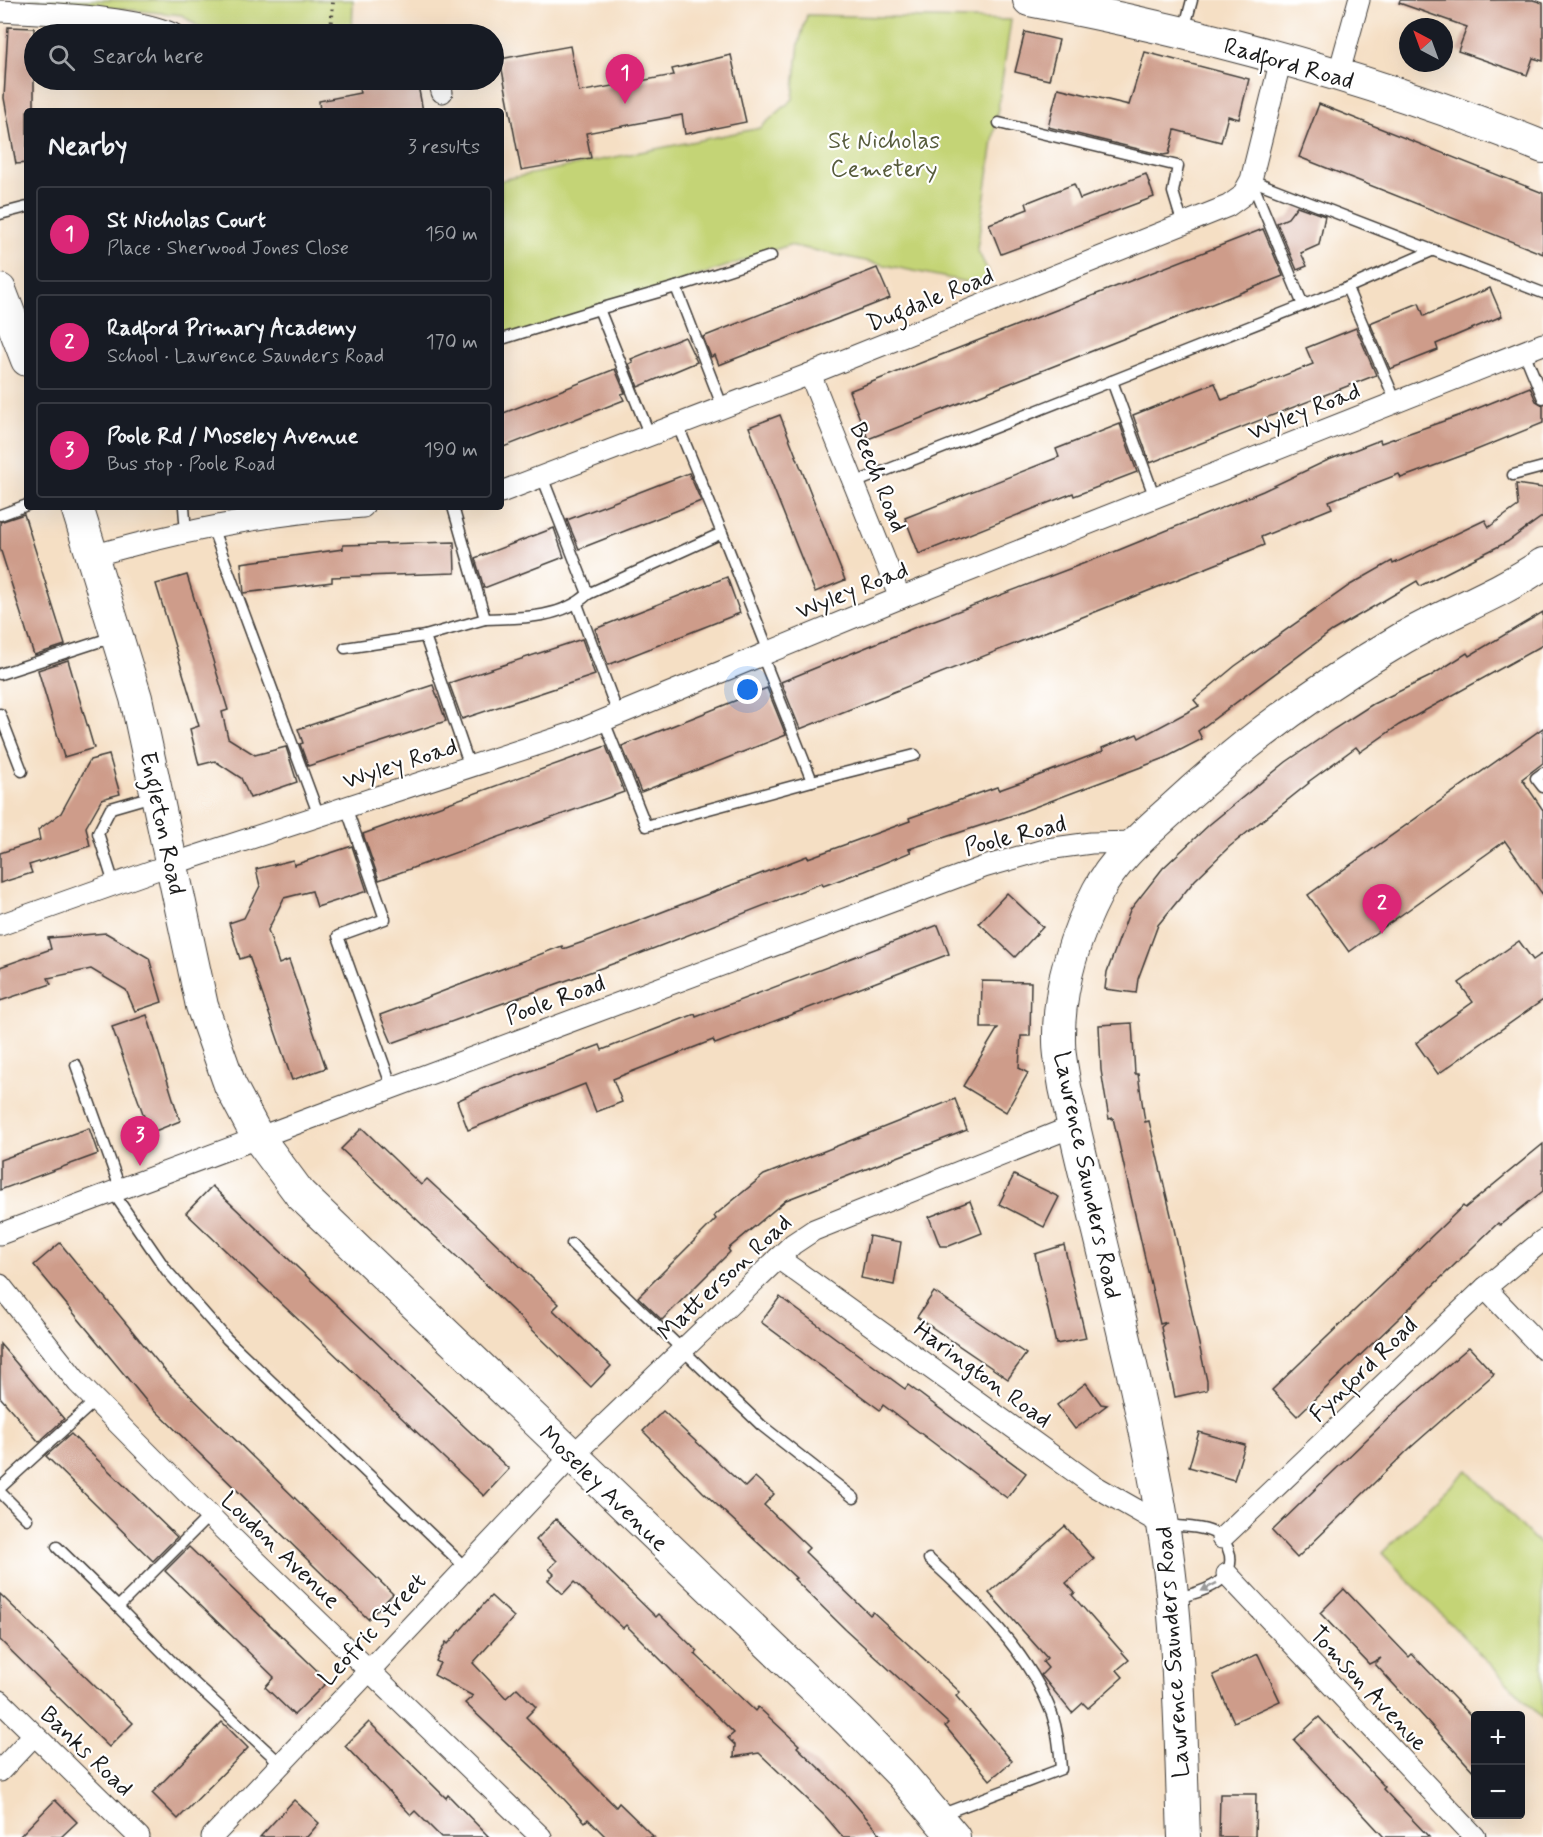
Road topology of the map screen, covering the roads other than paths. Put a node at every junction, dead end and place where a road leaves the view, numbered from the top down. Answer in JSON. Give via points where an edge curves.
{"nodes":[{"id":1,"x":1029,"y":0,"type":"edge"},
{"id":2,"x":1192,"y":0,"type":"edge"},
{"id":3,"x":1359,"y":0,"type":"edge"},
{"id":4,"x":0,"y":11,"type":"edge"},
{"id":5,"x":129,"y":24,"type":"edge"},
{"id":6,"x":1183,"y":33,"type":"junction"},
{"id":7,"x":1281,"y":59,"type":"junction"},
{"id":8,"x":1338,"y":76,"type":"junction"},
{"id":9,"x":999,"y":123,"type":"dead end"},
{"id":10,"x":1543,"y":147,"type":"edge"},
{"id":11,"x":1251,"y":180,"type":"junction"},
{"id":12,"x":24,"y":208,"type":"edge"},
{"id":13,"x":0,"y":214,"type":"edge"},
{"id":14,"x":1183,"y":225,"type":"junction"},
{"id":15,"x":1434,"y":250,"type":"junction"},
{"id":16,"x":771,"y":256,"type":"dead end"},
{"id":17,"x":675,"y":287,"type":"junction"},
{"id":18,"x":1347,"y":288,"type":"junction"},
{"id":19,"x":0,"y":290,"type":"edge"},
{"id":20,"x":1543,"y":293,"type":"edge"},
{"id":21,"x":1303,"y":305,"type":"junction"},
{"id":22,"x":599,"y":309,"type":"junction"},
{"id":23,"x":505,"y":338,"type":"dead end"},
{"id":24,"x":1533,"y":348,"type":"edge"},
{"id":25,"x":24,"y":352,"type":"edge"},
{"id":26,"x":810,"y":374,"type":"junction"},
{"id":27,"x":1112,"y":381,"type":"junction"},
{"id":28,"x":1543,"y":398,"type":"edge"},
{"id":29,"x":1396,"y":402,"type":"junction"},
{"id":30,"x":723,"y":408,"type":"junction"},
{"id":31,"x":678,"y":426,"type":"junction"},
{"id":32,"x":650,"y":437,"type":"junction"},
{"id":33,"x":1543,"y":467,"type":"edge"},
{"id":34,"x":1513,"y":475,"type":"dead end"},
{"id":35,"x":543,"y":478,"type":"junction"},
{"id":36,"x":854,"y":483,"type":"junction"},
{"id":37,"x":504,"y":491,"type":"edge"},
{"id":38,"x":1155,"y":498,"type":"junction"},
{"id":39,"x":24,"y":506,"type":"edge"},
{"id":40,"x":77,"y":510,"type":"edge"},
{"id":41,"x":184,"y":510,"type":"edge"},
{"id":42,"x":301,"y":510,"type":"edge"},
{"id":43,"x":454,"y":510,"type":"edge"},
{"id":44,"x":0,"y":515,"type":"edge"},
{"id":45,"x":212,"y":527,"type":"junction"},
{"id":46,"x":186,"y":533,"type":"junction"},
{"id":47,"x":722,"y":533,"type":"junction"},
{"id":48,"x":92,"y":556,"type":"junction"},
{"id":49,"x":1543,"y":564,"type":"edge"},
{"id":50,"x":588,"y":594,"type":"junction"},
{"id":51,"x":900,"y":598,"type":"junction"},
{"id":52,"x":577,"y":604,"type":"junction"},
{"id":53,"x":485,"y":619,"type":"junction"},
{"id":54,"x":117,"y":636,"type":"junction"},
{"id":55,"x":425,"y":636,"type":"junction"},
{"id":56,"x":345,"y":648,"type":"dead end"},
{"id":57,"x":766,"y":653,"type":"junction"},
{"id":58,"x":0,"y":674,"type":"edge"},
{"id":59,"x":0,"y":714,"type":"edge"},
{"id":60,"x":611,"y":717,"type":"junction"},
{"id":61,"x":915,"y":755,"type":"dead end"},
{"id":62,"x":470,"y":767,"type":"junction"},
{"id":63,"x":22,"y":771,"type":"dead end"},
{"id":64,"x":1543,"y":773,"type":"edge"},
{"id":65,"x":812,"y":781,"type":"junction"},
{"id":66,"x":1543,"y":787,"type":"edge"},
{"id":67,"x":157,"y":795,"type":"junction"},
{"id":68,"x":346,"y":807,"type":"junction"},
{"id":69,"x":319,"y":816,"type":"junction"},
{"id":70,"x":1136,"y":842,"type":"junction"},
{"id":71,"x":172,"y":864,"type":"junction"},
{"id":72,"x":114,"y":884,"type":"junction"},
{"id":73,"x":0,"y":925,"type":"edge"},
{"id":74,"x":76,"y":1065,"type":"dead end"},
{"id":75,"x":392,"y":1087,"type":"junction"},
{"id":76,"x":1074,"y":1126,"type":"junction"},
{"id":77,"x":257,"y":1137,"type":"junction"},
{"id":78,"x":116,"y":1190,"type":"junction"},
{"id":79,"x":0,"y":1234,"type":"edge"},
{"id":80,"x":1543,"y":1240,"type":"edge"},
{"id":81,"x":572,"y":1244,"type":"dead end"},
{"id":82,"x":778,"y":1258,"type":"junction"},
{"id":83,"x":0,"y":1285,"type":"edge"},
{"id":84,"x":1485,"y":1288,"type":"junction"},
{"id":85,"x":1543,"y":1349,"type":"edge"},
{"id":86,"x":681,"y":1350,"type":"junction"},
{"id":87,"x":96,"y":1401,"type":"junction"},
{"id":88,"x":571,"y":1457,"type":"junction"},
{"id":89,"x":0,"y":1490,"type":"edge"},
{"id":90,"x":854,"y":1498,"type":"dead end"},
{"id":91,"x":209,"y":1516,"type":"junction"},
{"id":92,"x":27,"y":1519,"type":"dead end"},
{"id":93,"x":1163,"y":1525,"type":"junction"},
{"id":94,"x":1222,"y":1538,"type":"junction"},
{"id":95,"x":57,"y":1547,"type":"dead end"},
{"id":96,"x":930,"y":1559,"type":"dead end"},
{"id":97,"x":466,"y":1568,"type":"junction"},
{"id":98,"x":1227,"y":1574,"type":"junction"},
{"id":99,"x":1173,"y":1598,"type":"junction"},
{"id":100,"x":118,"y":1607,"type":"junction"},
{"id":101,"x":368,"y":1670,"type":"junction"},
{"id":102,"x":0,"y":1701,"type":"edge"},
{"id":103,"x":34,"y":1734,"type":"junction"},
{"id":104,"x":281,"y":1764,"type":"junction"},
{"id":105,"x":0,"y":1771,"type":"edge"},
{"id":106,"x":946,"y":1827,"type":"edge"},
{"id":107,"x":139,"y":1837,"type":"edge"},
{"id":108,"x":212,"y":1837,"type":"edge"},
{"id":109,"x":541,"y":1837,"type":"edge"},
{"id":110,"x":1184,"y":1837,"type":"edge"},
{"id":111,"x":1474,"y":1837,"type":"edge"}],
"edges":[{"from":1,"to":6,"type":"main road","name":"Radford Road"},
{"from":2,"to":6,"type":"lane"},
{"from":3,"to":8,"type":"street"},
{"from":4,"to":5,"type":"street"},
{"from":6,"to":7,"type":"main road","name":"Radford Road"},
{"from":7,"to":8,"type":"main road","name":"Radford Road"},
{"from":7,"to":11,"type":"street","name":"Dugdale Road"},
{"from":8,"to":10,"type":"main road","name":"Radford Road"},
{"from":9,"to":14,"type":"lane","via":[[1178,166],[1173,192]]},
{"from":11,"to":14,"type":"street","name":"Dugdale Road","via":[[1242,196],[1228,206]]},
{"from":11,"to":15,"type":"lane"},
{"from":11,"to":21,"type":"lane"},
{"from":12,"to":13,"type":"lane"},
{"from":14,"to":26,"type":"street","name":"Dugdale Road"},
{"from":15,"to":18,"type":"lane"},
{"from":15,"to":20,"type":"lane"},
{"from":16,"to":17,"type":"lane"},
{"from":17,"to":22,"type":"lane"},
{"from":17,"to":30,"type":"lane"},
{"from":18,"to":21,"type":"lane"},
{"from":18,"to":29,"type":"lane"},
{"from":19,"to":25,"type":"main road"},
{"from":21,"to":27,"type":"lane"},
{"from":22,"to":23,"type":"lane"},
{"from":22,"to":32,"type":"lane"},
{"from":24,"to":28,"type":"lane"},
{"from":24,"to":29,"type":"street","name":"Wyley Road"},
{"from":26,"to":30,"type":"street","name":"Dugdale Road"},
{"from":26,"to":36,"type":"street","name":"Beech Road"},
{"from":27,"to":36,"type":"lane"},
{"from":27,"to":38,"type":"lane"},
{"from":29,"to":38,"type":"street","name":"Wyley Road"},
{"from":30,"to":31,"type":"street","name":"Dugdale Road"},
{"from":31,"to":32,"type":"street","name":"Dugdale Road"},
{"from":31,"to":47,"type":"lane"},
{"from":32,"to":35,"type":"street","name":"Dugdale Road"},
{"from":33,"to":34,"type":"lane"},
{"from":35,"to":37,"type":"street","name":"Dugdale Road"},
{"from":35,"to":50,"type":"lane"},
{"from":36,"to":51,"type":"street","name":"Beech Road"},
{"from":38,"to":51,"type":"street","name":"Wyley Road"},
{"from":39,"to":44,"type":"lane"},
{"from":40,"to":48,"type":"main road","name":"Engleton Road"},
{"from":41,"to":46,"type":"lane"},
{"from":42,"to":45,"type":"street"},
{"from":43,"to":53,"type":"lane"},
{"from":45,"to":46,"type":"street"},
{"from":45,"to":69,"type":"lane"},
{"from":46,"to":48,"type":"street"},
{"from":47,"to":50,"type":"lane"},
{"from":47,"to":57,"type":"lane"},
{"from":48,"to":54,"type":"main road","name":"Engleton Road"},
{"from":49,"to":70,"type":"main road","name":"Lawrence Saunders Road","via":[[1406,637],[1266,727]]},
{"from":50,"to":52,"type":"lane"},
{"from":51,"to":57,"type":"street","name":"Wyley Road"},
{"from":52,"to":53,"type":"lane","via":[[522,618]]},
{"from":52,"to":60,"type":"lane"},
{"from":53,"to":55,"type":"lane"},
{"from":54,"to":58,"type":"lane"},
{"from":54,"to":67,"type":"main road","name":"Engleton Road","via":[[136,698]]},
{"from":55,"to":56,"type":"lane"},
{"from":55,"to":62,"type":"lane"},
{"from":57,"to":60,"type":"street","name":"Wyley Road"},
{"from":57,"to":65,"type":"lane"},
{"from":59,"to":63,"type":"lane"},
{"from":60,"to":62,"type":"street","name":"Wyley Road"},
{"from":60,"to":65,"type":"lane","via":[[646,826]]},
{"from":61,"to":65,"type":"lane"},
{"from":62,"to":68,"type":"street","name":"Wyley Road"},
{"from":64,"to":66,"type":"lane","via":[[1536,778]]},
{"from":67,"to":71,"type":"main road","name":"Engleton Road"},
{"from":67,"to":72,"type":"lane","via":[[111,808],[98,833]]},
{"from":68,"to":69,"type":"street","name":"Wyley Road"},
{"from":68,"to":75,"type":"lane","via":[[386,919],[338,936]]},
{"from":69,"to":71,"type":"street","name":"Wyley Road"},
{"from":70,"to":75,"type":"street","name":"Poole Road","via":[[1047,849],[984,867]]},
{"from":70,"to":76,"type":"main road","name":"Lawrence Saunders Road","via":[[1099,889],[1064,981],[1059,1043]]},
{"from":71,"to":72,"type":"street","name":"Wyley Road"},
{"from":71,"to":77,"type":"main road","name":"Engleton Road","via":[[202,1006],[230,1085]]},
{"from":72,"to":73,"type":"street","name":"Wyley Road"},
{"from":74,"to":78,"type":"lane"},
{"from":75,"to":77,"type":"street","name":"Poole Road"},
{"from":76,"to":82,"type":"street","name":"Matterson Road","via":[[814,1230]]},
{"from":76,"to":93,"type":"main road","name":"Lawrence Saunders Road","via":[[1139,1402]]},
{"from":77,"to":78,"type":"street","name":"Poole Road"},
{"from":77,"to":88,"type":"main road","name":"Moseley Avenue","via":[[308,1202]]},
{"from":78,"to":79,"type":"street","name":"Poole Road"},
{"from":78,"to":97,"type":"lane","via":[[167,1271],[227,1339]]},
{"from":80,"to":84,"type":"street","name":"Fynford Road"},
{"from":81,"to":86,"type":"lane"},
{"from":82,"to":86,"type":"street","name":"Matterson Road"},
{"from":82,"to":93,"type":"street","name":"Harington Road","via":[[1093,1485]]},
{"from":83,"to":87,"type":"street","name":"Loudon Avenue","via":[[38,1337]]},
{"from":84,"to":85,"type":"street"},
{"from":84,"to":94,"type":"street","name":"Fynford Road"},
{"from":86,"to":88,"type":"street","name":"Matterson Road"},
{"from":86,"to":90,"type":"lane","via":[[761,1425]]},
{"from":87,"to":89,"type":"lane"},
{"from":87,"to":91,"type":"street","name":"Loudon Avenue"},
{"from":88,"to":97,"type":"street","name":"Leofric Street"},
{"from":88,"to":106,"type":"main road","name":"Moseley Avenue","via":[[851,1723]]},
{"from":89,"to":92,"type":"lane"},
{"from":91,"to":100,"type":"lane"},
{"from":91,"to":101,"type":"street","name":"Loudon Avenue"},
{"from":93,"to":94,"type":"lane","via":[[1210,1532]]},
{"from":93,"to":99,"type":"main road","name":"Lawrence Saunders Road"},
{"from":94,"to":98,"type":"lane","via":[[1230,1556]]},
{"from":95,"to":100,"type":"lane"},
{"from":96,"to":106,"type":"lane","via":[[984,1613],[1023,1660],[1052,1714],[1061,1769]]},
{"from":97,"to":101,"type":"street","name":"Leofric Street"},
{"from":98,"to":99,"type":"lane","one_way":true,"via":[[1212,1586]]},
{"from":98,"to":111,"type":"street","name":"Tomson Avenue"},
{"from":99,"to":110,"type":"main road","name":"Lawrence Saunders Road"},
{"from":100,"to":104,"type":"lane"},
{"from":101,"to":104,"type":"street","name":"Leofric Street"},
{"from":101,"to":109,"type":"street","name":"Loudon Avenue"},
{"from":102,"to":103,"type":"street","name":"Banks Road"},
{"from":103,"to":105,"type":"street"},
{"from":103,"to":107,"type":"street","name":"Banks Road"},
{"from":104,"to":108,"type":"street","name":"Leofric Street"}]}
